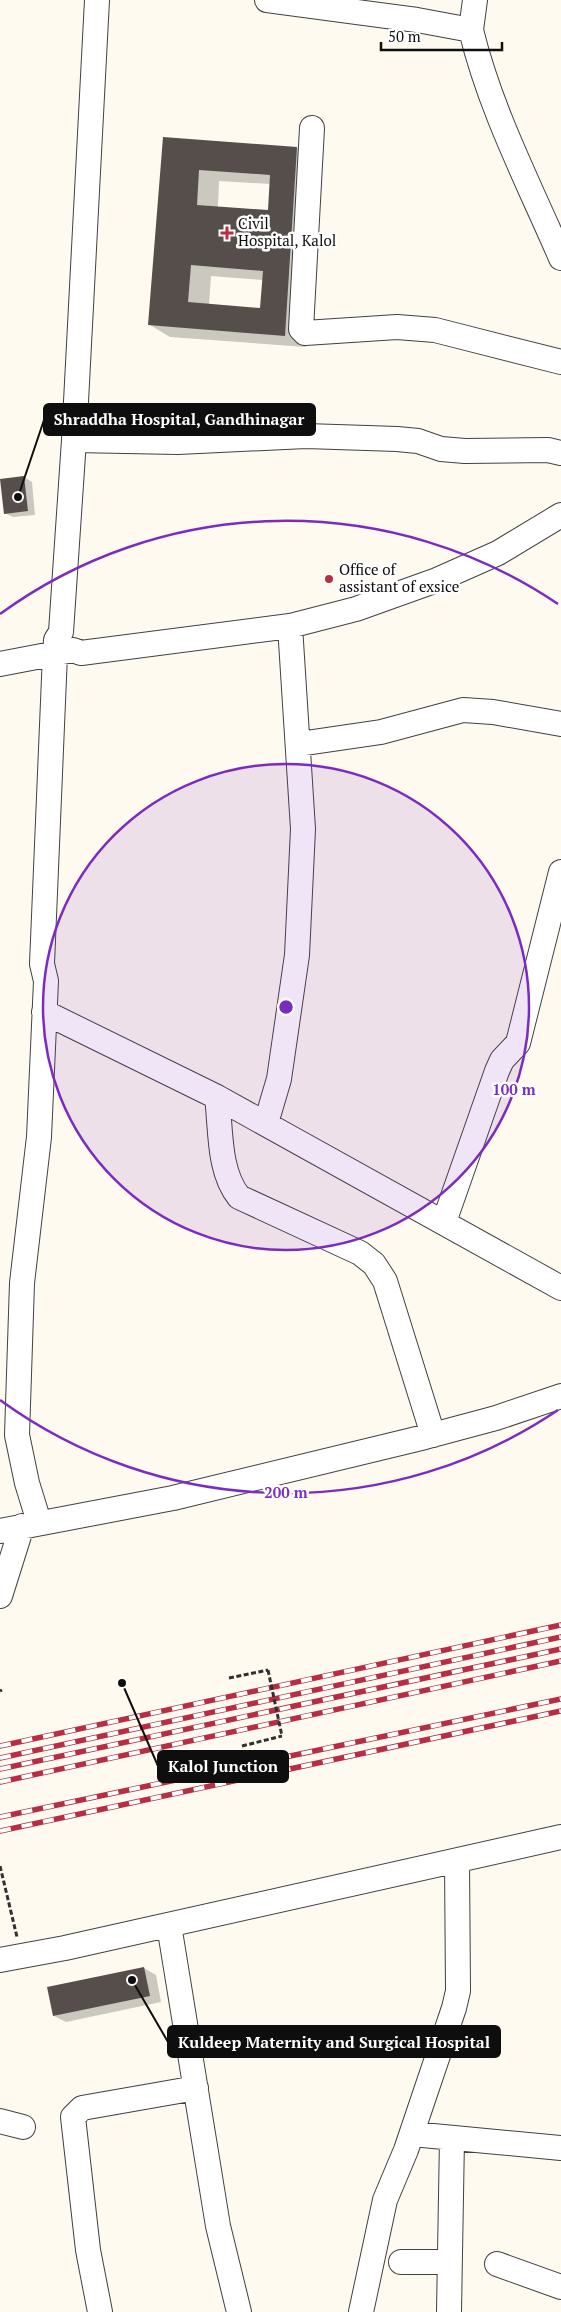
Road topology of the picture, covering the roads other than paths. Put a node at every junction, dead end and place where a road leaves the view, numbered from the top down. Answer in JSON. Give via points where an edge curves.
{"nodes":[{"id":1,"x":97,"y":0,"type":"edge"},
{"id":2,"x":267,"y":0,"type":"edge"},
{"id":3,"x":475,"y":0,"type":"edge"},
{"id":4,"x":471,"y":30,"type":"junction"},
{"id":5,"x":312,"y":128,"type":"dead end"},
{"id":6,"x":561,"y":258,"type":"edge"},
{"id":7,"x":561,"y":362,"type":"edge"},
{"id":8,"x":74,"y":440,"type":"junction"},
{"id":9,"x":561,"y":453,"type":"edge"},
{"id":10,"x":561,"y":515,"type":"edge"},
{"id":11,"x":290,"y":626,"type":"junction"},
{"id":12,"x":64,"y":653,"type":"junction"},
{"id":13,"x":0,"y":664,"type":"edge"},
{"id":14,"x":0,"y":676,"type":"edge"},
{"id":15,"x":561,"y":724,"type":"edge"},
{"id":16,"x":298,"y":744,"type":"junction"},
{"id":17,"x":561,"y":872,"type":"edge"},
{"id":18,"x":44,"y":1012,"type":"junction"},
{"id":19,"x":217,"y":1097,"type":"junction"},
{"id":20,"x":266,"y":1123,"type":"junction"},
{"id":21,"x":444,"y":1222,"type":"junction"},
{"id":22,"x":561,"y":1288,"type":"edge"},
{"id":23,"x":10,"y":1380,"type":"edge"},
{"id":24,"x":561,"y":1396,"type":"edge"},
{"id":25,"x":433,"y":1435,"type":"junction"},
{"id":26,"x":20,"y":1526,"type":"edge"},
{"id":27,"x":0,"y":1596,"type":"edge"},
{"id":28,"x":561,"y":1837,"type":"edge"},
{"id":29,"x":457,"y":1860,"type":"junction"},
{"id":30,"x":169,"y":1925,"type":"junction"},
{"id":31,"x":0,"y":1960,"type":"edge"},
{"id":32,"x":196,"y":2088,"type":"junction"},
{"id":33,"x":0,"y":2121,"type":"edge"},
{"id":34,"x":23,"y":2127,"type":"dead end"},
{"id":35,"x":412,"y":2134,"type":"junction"},
{"id":36,"x":452,"y":2138,"type":"junction"},
{"id":37,"x":561,"y":2148,"type":"edge"},
{"id":38,"x":401,"y":2262,"type":"dead end"},
{"id":39,"x":449,"y":2262,"type":"junction"},
{"id":40,"x":496,"y":2264,"type":"dead end"},
{"id":41,"x":561,"y":2287,"type":"edge"},
{"id":42,"x":100,"y":2312,"type":"edge"},
{"id":43,"x":239,"y":2312,"type":"edge"},
{"id":44,"x":362,"y":2312,"type":"edge"},
{"id":45,"x":449,"y":2312,"type":"edge"}],
"edges":[{"from":1,"to":8,"type":"street"},
{"from":2,"to":4,"type":"street"},
{"from":3,"to":4,"type":"street"},
{"from":4,"to":6,"type":"street","via":[[478,57],[516,154]]},
{"from":5,"to":7,"type":"street","via":[[301,329],[305,333],[397,326],[435,330]]},
{"from":8,"to":9,"type":"street","via":[[178,442],[306,436],[397,439],[465,451],[548,450]]},
{"from":8,"to":12,"type":"street"},
{"from":10,"to":11,"type":"street","via":[[498,553],[437,580],[356,609]]},
{"from":11,"to":12,"type":"street"},
{"from":11,"to":16,"type":"street"},
{"from":12,"to":13,"type":"street"},
{"from":12,"to":14,"type":"street"},
{"from":12,"to":18,"type":"street","via":[[42,964],[46,981]]},
{"from":15,"to":16,"type":"street","via":[[463,710],[381,732]]},
{"from":16,"to":20,"type":"street","via":[[303,829],[297,955],[279,1079]]},
{"from":17,"to":21,"type":"street","via":[[518,1043],[502,1060],[489,1090]]},
{"from":18,"to":19,"type":"street"},
{"from":18,"to":23,"type":"street","via":[[39,1137]]},
{"from":19,"to":20,"type":"street"},
{"from":19,"to":25,"type":"street","via":[[226,1172],[230,1186],[239,1197],[360,1253],[374,1264],[385,1281]]},
{"from":20,"to":21,"type":"street"},
{"from":21,"to":22,"type":"street"},
{"from":23,"to":26,"type":"street","via":[[27,1483]]},
{"from":24,"to":25,"type":"street"},
{"from":25,"to":26,"type":"street","via":[[173,1498]]},
{"from":26,"to":27,"type":"street"},
{"from":28,"to":29,"type":"street"},
{"from":29,"to":30,"type":"street"},
{"from":29,"to":35,"type":"street","via":[[458,1990]]},
{"from":30,"to":31,"type":"street"},
{"from":30,"to":32,"type":"street"},
{"from":32,"to":42,"type":"street","via":[[82,2108],[73,2117],[88,2250]]},
{"from":32,"to":43,"type":"street","via":[[218,2226]]},
{"from":33,"to":34,"type":"street"},
{"from":35,"to":36,"type":"street"},
{"from":35,"to":44,"type":"street","via":[[385,2200]]},
{"from":36,"to":37,"type":"street"},
{"from":36,"to":39,"type":"street"},
{"from":38,"to":39,"type":"street"},
{"from":39,"to":45,"type":"street"},
{"from":40,"to":41,"type":"street"}]}
